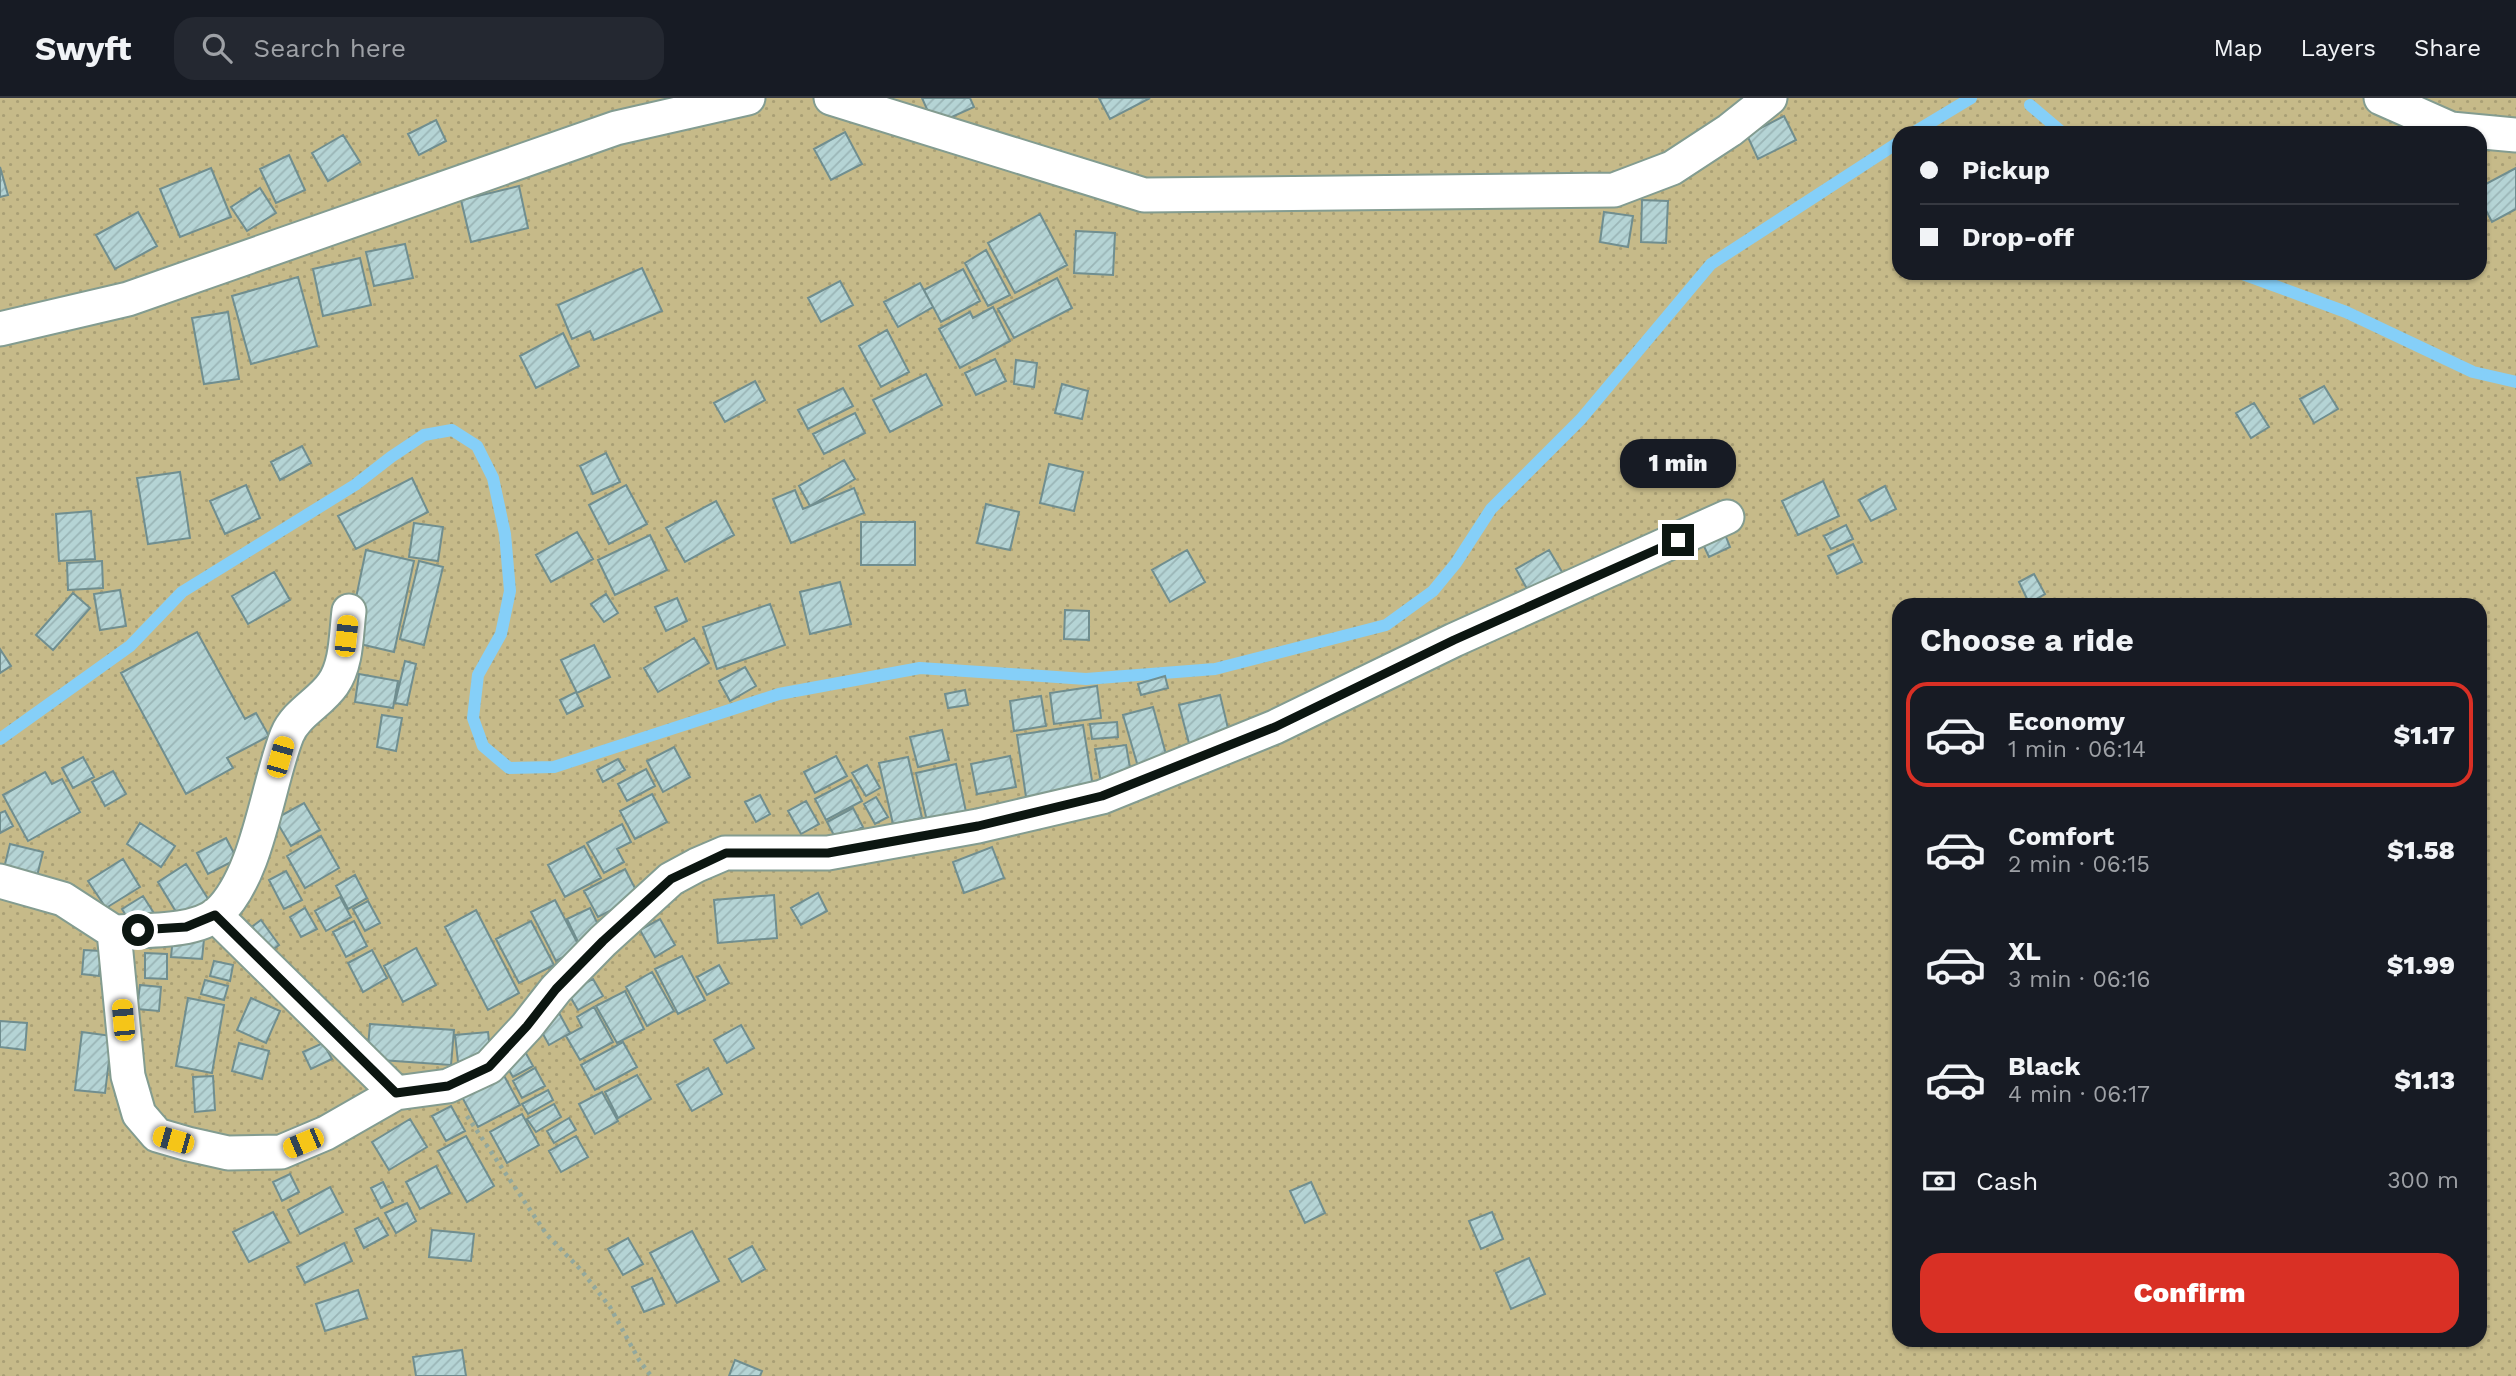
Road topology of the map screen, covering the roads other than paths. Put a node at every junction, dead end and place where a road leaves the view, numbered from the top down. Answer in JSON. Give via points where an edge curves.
{"nodes":[{"id":1,"x":748,"y":98,"type":"edge"},
{"id":2,"x":831,"y":98,"type":"edge"},
{"id":3,"x":1770,"y":98,"type":"edge"},
{"id":4,"x":2381,"y":98,"type":"edge"},
{"id":5,"x":2444,"y":126,"type":"edge"},
{"id":6,"x":2487,"y":132,"type":"edge"},
{"id":7,"x":2516,"y":135,"type":"edge"},
{"id":8,"x":0,"y":329,"type":"edge"},
{"id":9,"x":1727,"y":517,"type":"dead end"},
{"id":10,"x":349,"y":611,"type":"dead end"},
{"id":11,"x":0,"y":881,"type":"edge"},
{"id":12,"x":215,"y":915,"type":"junction"},
{"id":13,"x":114,"y":932,"type":"junction"},
{"id":14,"x":396,"y":1093,"type":"junction"}],
"edges":[{"from":1,"to":8,"type":"street","via":[[616,128],[128,299]]},
{"from":2,"to":3,"type":"street","via":[[1144,195],[1614,190],[1672,168]]},
{"from":4,"to":5,"type":"street"},
{"from":6,"to":7,"type":"street"},
{"from":9,"to":14,"type":"street","via":[[1275,727],[1102,796],[978,826],[828,853],[726,853],[697,865],[671,879],[603,941],[489,1067],[448,1086]]},
{"from":10,"to":12,"type":"street","via":[[343,661],[333,684],[288,732],[250,856],[234,896]]},
{"from":11,"to":13,"type":"street","via":[[63,899]]},
{"from":12,"to":13,"type":"street","via":[[186,927]]},
{"from":12,"to":14,"type":"street"},
{"from":13,"to":14,"type":"street","via":[[128,1076],[139,1114],[157,1135],[228,1153],[281,1152],[326,1133]]}]}
